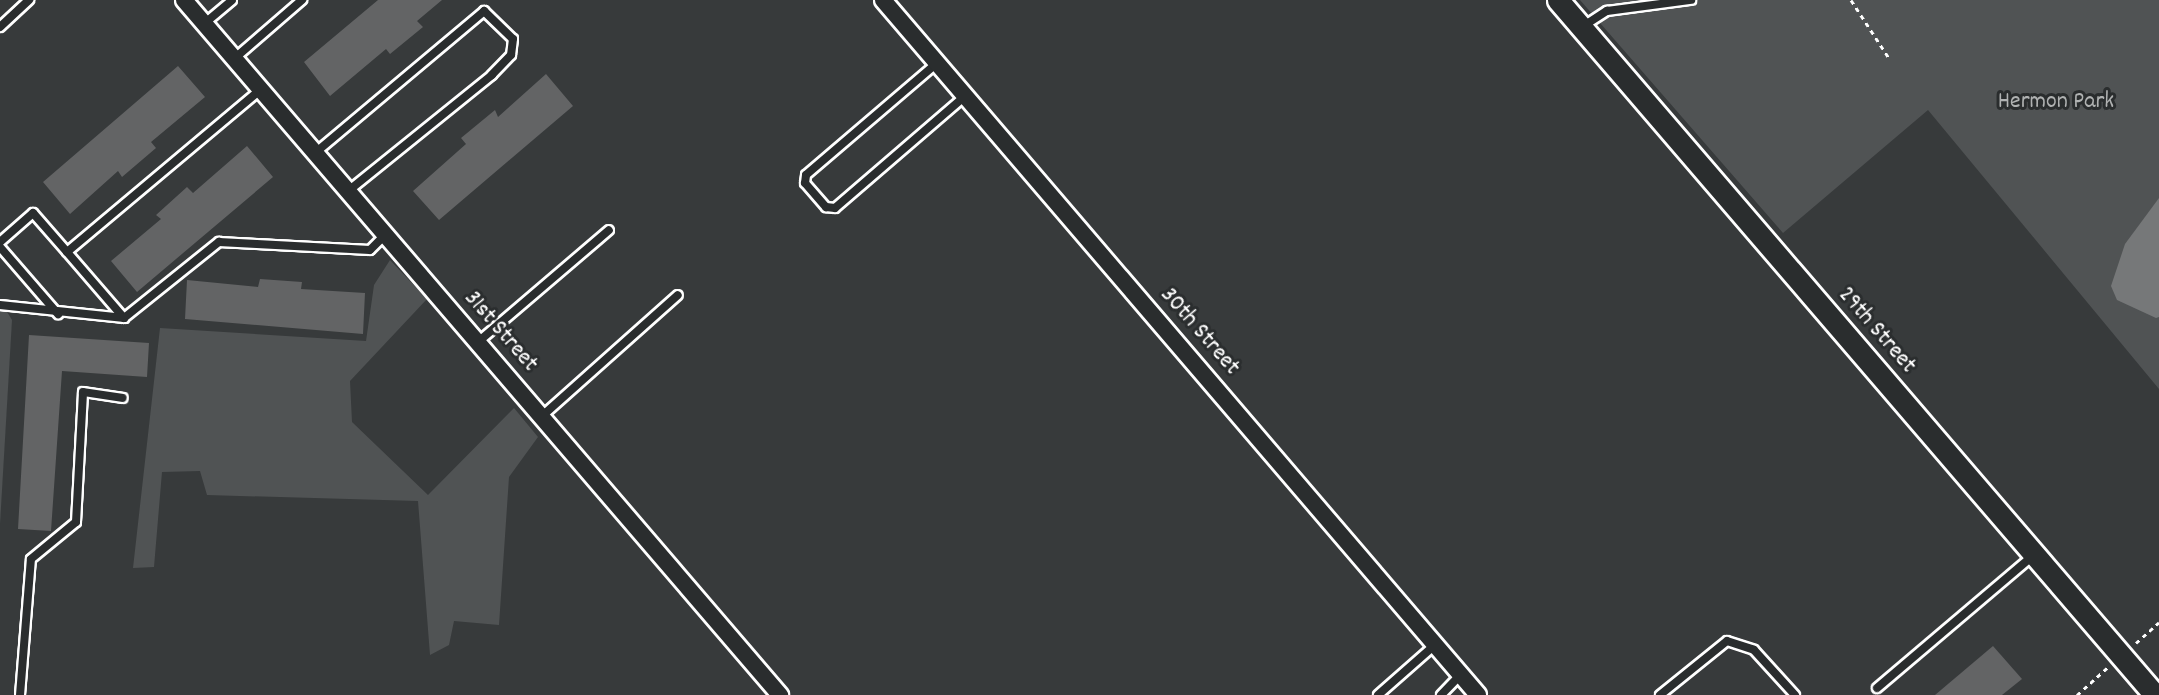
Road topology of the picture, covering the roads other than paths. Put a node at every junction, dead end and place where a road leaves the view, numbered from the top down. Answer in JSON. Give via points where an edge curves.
{"nodes":[{"id":1,"x":29,"y":0,"type":"edge"},
{"id":2,"x":184,"y":0,"type":"edge"},
{"id":3,"x":232,"y":0,"type":"edge"},
{"id":4,"x":302,"y":0,"type":"edge"},
{"id":5,"x":883,"y":0,"type":"edge"},
{"id":6,"x":1558,"y":0,"type":"edge"},
{"id":7,"x":1691,"y":0,"type":"edge"},
{"id":8,"x":205,"y":23,"type":"junction"},
{"id":9,"x":0,"y":27,"type":"edge"},
{"id":10,"x":1582,"y":27,"type":"junction"},
{"id":11,"x":235,"y":58,"type":"junction"},
{"id":12,"x":937,"y":63,"type":"junction"},
{"id":13,"x":261,"y":89,"type":"junction"},
{"id":14,"x":965,"y":96,"type":"junction"},
{"id":15,"x":315,"y":153,"type":"junction"},
{"id":16,"x":348,"y":191,"type":"junction"},
{"id":17,"x":609,"y":230,"type":"dead end"},
{"id":18,"x":385,"y":235,"type":"junction"},
{"id":19,"x":0,"y":245,"type":"edge"},
{"id":20,"x":68,"y":252,"type":"junction"},
{"id":21,"x":678,"y":296,"type":"dead end"},
{"id":22,"x":0,"y":305,"type":"edge"},
{"id":23,"x":58,"y":314,"type":"junction"},
{"id":24,"x":124,"y":318,"type":"junction"},
{"id":25,"x":478,"y":342,"type":"junction"},
{"id":26,"x":123,"y":398,"type":"dead end"},
{"id":27,"x":541,"y":417,"type":"junction"},
{"id":28,"x":2035,"y":555,"type":"junction"},
{"id":29,"x":1435,"y":645,"type":"junction"},
{"id":30,"x":1461,"y":674,"type":"junction"},
{"id":31,"x":1877,"y":688,"type":"dead end"},
{"id":32,"x":20,"y":695,"type":"edge"},
{"id":33,"x":780,"y":695,"type":"edge"},
{"id":34,"x":1377,"y":695,"type":"edge"},
{"id":35,"x":1441,"y":695,"type":"edge"},
{"id":36,"x":1478,"y":695,"type":"edge"},
{"id":37,"x":1660,"y":695,"type":"edge"},
{"id":38,"x":1795,"y":695,"type":"edge"},
{"id":39,"x":2156,"y":695,"type":"edge"}],
"edges":[{"from":1,"to":9,"type":"lane"},
{"from":2,"to":8,"type":"street","name":"31st Street"},
{"from":3,"to":8,"type":"lane"},
{"from":4,"to":11,"type":"lane"},
{"from":5,"to":12,"type":"street","name":"30th Street"},
{"from":6,"to":10,"type":"street","name":"29th Street"},
{"from":7,"to":10,"type":"lane","via":[[1607,11]]},
{"from":8,"to":11,"type":"street","name":"31st Street"},
{"from":10,"to":28,"type":"street","name":"29th Street"},
{"from":11,"to":13,"type":"street","name":"31st Street"},
{"from":12,"to":14,"type":"street","name":"30th Street"},
{"from":12,"to":14,"type":"lane","via":[[806,175],[805,183],[826,207],[835,208]]},
{"from":13,"to":15,"type":"street","name":"31st Street"},
{"from":13,"to":20,"type":"lane"},
{"from":14,"to":29,"type":"street","name":"30th Street"},
{"from":15,"to":16,"type":"street","name":"31st Street"},
{"from":15,"to":16,"type":"lane","via":[[484,11],[513,39],[511,55],[492,75]]},
{"from":16,"to":18,"type":"street","name":"31st Street"},
{"from":17,"to":25,"type":"lane"},
{"from":18,"to":24,"type":"lane","via":[[370,250],[219,242]]},
{"from":18,"to":25,"type":"street","name":"31st Street"},
{"from":19,"to":20,"type":"lane","via":[[33,213]]},
{"from":19,"to":23,"type":"lane"},
{"from":20,"to":24,"type":"lane"},
{"from":21,"to":27,"type":"lane"},
{"from":22,"to":23,"type":"lane"},
{"from":23,"to":24,"type":"lane"},
{"from":25,"to":27,"type":"street","name":"31st Street"},
{"from":26,"to":32,"type":"lane","via":[[83,392],[76,522],[31,559]]},
{"from":27,"to":33,"type":"street","name":"31st Street"},
{"from":28,"to":31,"type":"lane"},
{"from":28,"to":39,"type":"street","name":"29th Street"},
{"from":29,"to":30,"type":"street","name":"30th Street"},
{"from":29,"to":34,"type":"lane"},
{"from":30,"to":35,"type":"lane"},
{"from":30,"to":36,"type":"street","name":"30th Street"},
{"from":37,"to":38,"type":"lane","via":[[1727,641],[1754,650]]}]}
